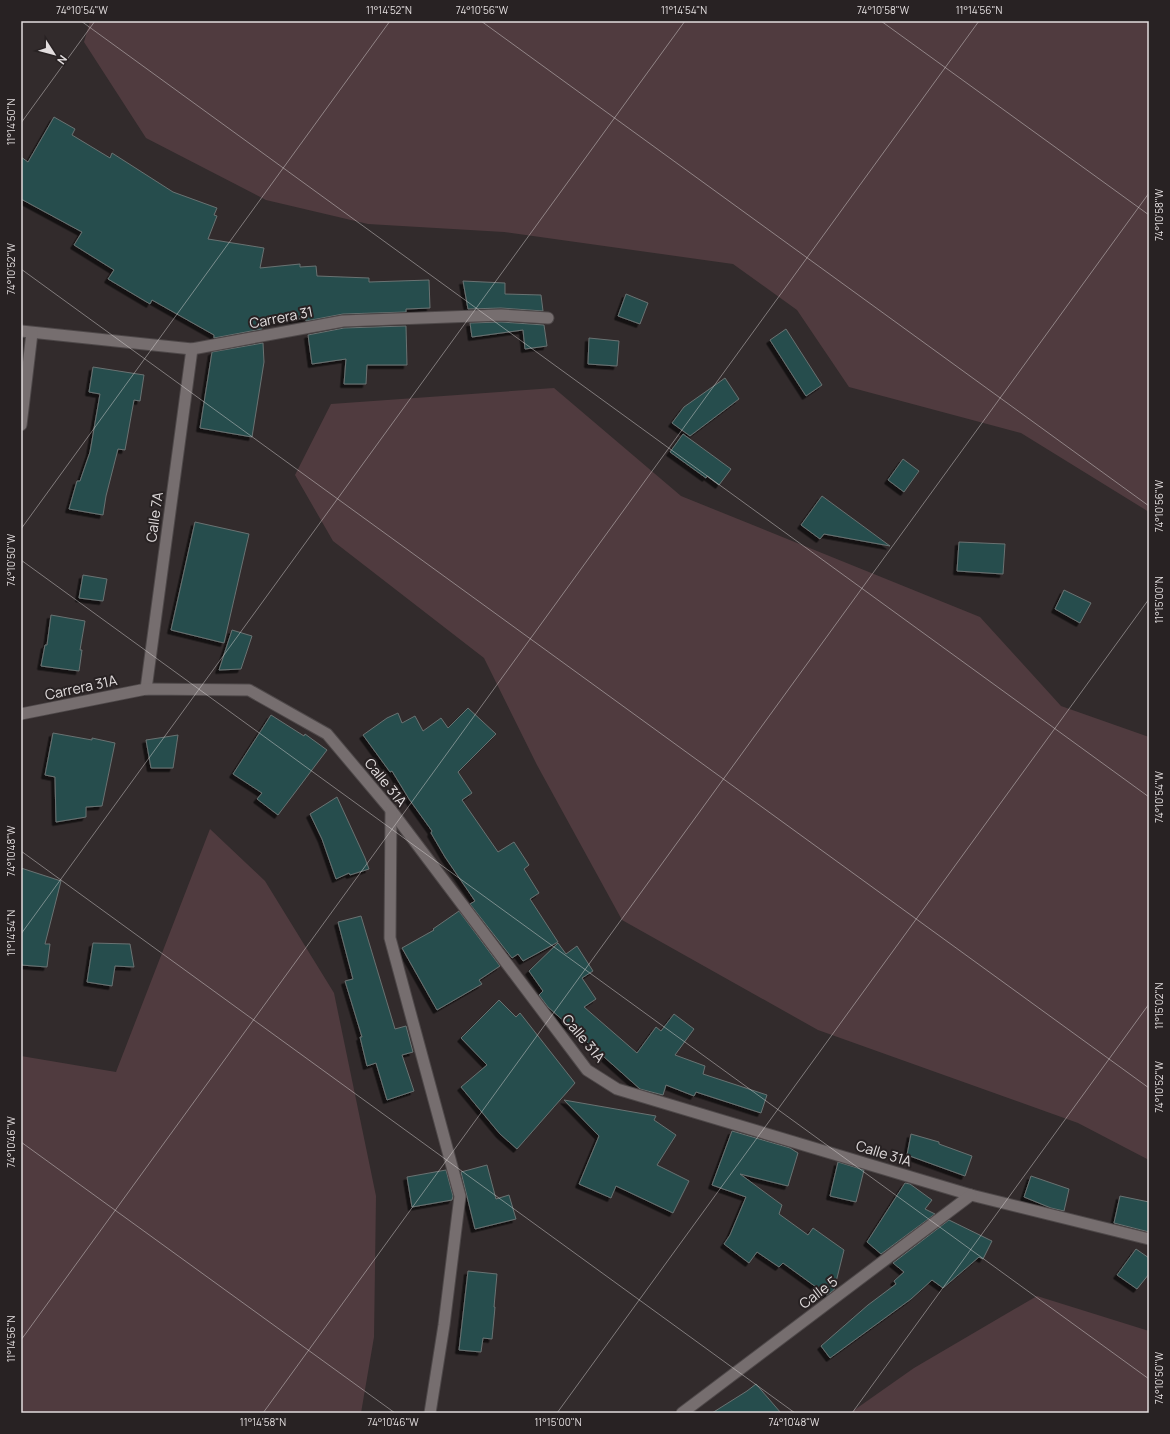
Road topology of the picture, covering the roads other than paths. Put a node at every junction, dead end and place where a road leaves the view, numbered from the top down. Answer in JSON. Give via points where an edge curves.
{"nodes":[{"id":1,"x":548,"y":318,"type":"dead end"},
{"id":2,"x":21,"y":331,"type":"edge"},
{"id":3,"x":32,"y":333,"type":"junction"},
{"id":4,"x":192,"y":349,"type":"junction"},
{"id":5,"x":21,"y":425,"type":"edge"},
{"id":6,"x":146,"y":689,"type":"junction"},
{"id":7,"x":21,"y":714,"type":"edge"},
{"id":8,"x":390,"y":810,"type":"junction"},
{"id":9,"x":971,"y":1195,"type":"junction"},
{"id":10,"x":1149,"y":1239,"type":"edge"},
{"id":11,"x":430,"y":1413,"type":"edge"},
{"id":12,"x":682,"y":1413,"type":"edge"}],
"edges":[{"from":1,"to":4,"type":"street","name":"Carrera 31","via":[[501,315],[343,321]]},
{"from":2,"to":3,"type":"street","name":"Carrera 31"},
{"from":3,"to":4,"type":"street","name":"Carrera 31"},
{"from":3,"to":5,"type":"street"},
{"from":4,"to":6,"type":"street","name":"Calle 7A"},
{"from":6,"to":7,"type":"street","name":"Carrera 31A"},
{"from":6,"to":8,"type":"street","name":"Calle 31A","via":[[249,690],[327,734]]},
{"from":8,"to":9,"type":"street","name":"Calle 31A","via":[[587,1070],[593,1074],[617,1089]]},
{"from":8,"to":11,"type":"street","via":[[390,938],[460,1196]]},
{"from":9,"to":10,"type":"street","name":"Calle 31A"},
{"from":9,"to":12,"type":"street","name":"Calle 5"}]}
